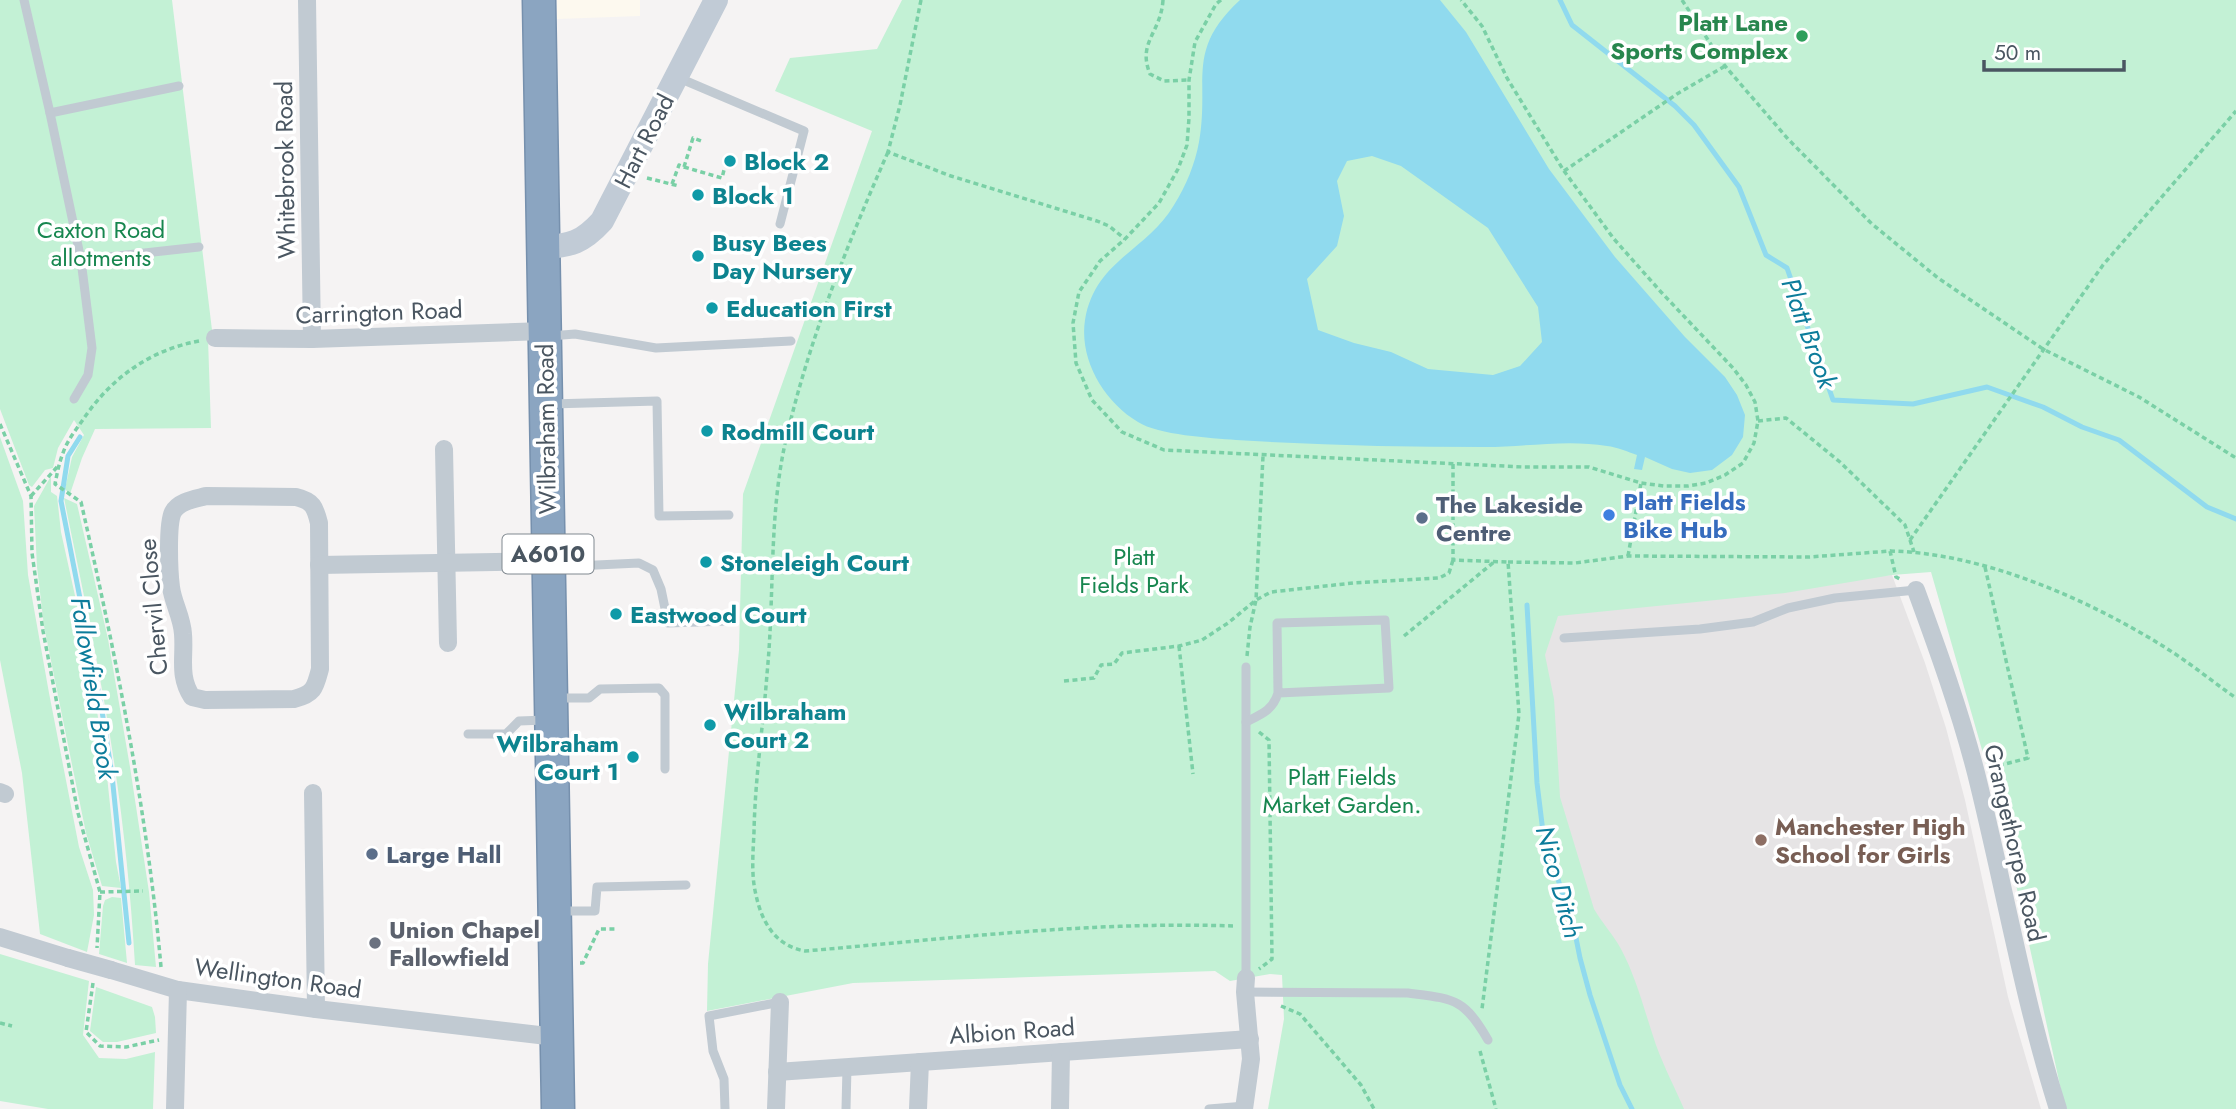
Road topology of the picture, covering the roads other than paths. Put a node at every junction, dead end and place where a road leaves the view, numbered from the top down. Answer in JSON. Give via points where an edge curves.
{"nodes":[{"id":1,"x":24,"y":0,"type":"edge"},
{"id":2,"x":307,"y":0,"type":"edge"},
{"id":3,"x":540,"y":0,"type":"edge"},
{"id":4,"x":716,"y":0,"type":"edge"},
{"id":5,"x":676,"y":76,"type":"junction"},
{"id":6,"x":179,"y":86,"type":"dead end"},
{"id":7,"x":50,"y":113,"type":"junction"},
{"id":8,"x":780,"y":224,"type":"dead end"},
{"id":9,"x":199,"y":247,"type":"dead end"},
{"id":10,"x":543,"y":248,"type":"junction"},
{"id":11,"x":81,"y":260,"type":"junction"},
{"id":12,"x":544,"y":334,"type":"junction"},
{"id":13,"x":215,"y":338,"type":"road end"},
{"id":14,"x":312,"y":339,"type":"junction"},
{"id":15,"x":791,"y":341,"type":"dead end"},
{"id":16,"x":74,"y":399,"type":"dead end"},
{"id":17,"x":546,"y":404,"type":"junction"},
{"id":18,"x":444,"y":449,"type":"dead end"},
{"id":19,"x":729,"y":515,"type":"dead end"},
{"id":20,"x":446,"y":563,"type":"junction"},
{"id":21,"x":549,"y":564,"type":"junction"},
{"id":22,"x":319,"y":565,"type":"junction"},
{"id":23,"x":1916,"y":590,"type":"joint"},
{"id":24,"x":727,"y":621,"type":"dead end"},
{"id":25,"x":1564,"y":638,"type":"dead end"},
{"id":26,"x":447,"y":643,"type":"dead end"},
{"id":27,"x":1246,"y":667,"type":"road end"},
{"id":28,"x":1278,"y":693,"type":"junction"},
{"id":29,"x":551,"y":709,"type":"junction"},
{"id":30,"x":1246,"y":722,"type":"junction"},
{"id":31,"x":468,"y":734,"type":"dead end"},
{"id":32,"x":665,"y":769,"type":"dead end"},
{"id":33,"x":313,"y":793,"type":"dead end"},
{"id":34,"x":686,"y":885,"type":"dead end"},
{"id":35,"x":555,"y":911,"type":"junction"},
{"id":36,"x":0,"y":937,"type":"edge"},
{"id":37,"x":1246,"y":985,"type":"junction"},
{"id":38,"x":170,"y":987,"type":"junction"},
{"id":39,"x":780,"y":1002,"type":"joint"},
{"id":40,"x":316,"y":1009,"type":"junction"},
{"id":41,"x":556,"y":1037,"type":"junction"},
{"id":42,"x":1250,"y":1039,"type":"junction"},
{"id":43,"x":1488,"y":1040,"type":"dead end"},
{"id":44,"x":1061,"y":1052,"type":"junction"},
{"id":45,"x":920,"y":1062,"type":"junction"},
{"id":46,"x":847,"y":1067,"type":"junction"},
{"id":47,"x":777,"y":1072,"type":"junction"},
{"id":48,"x":1244,"y":1107,"type":"edge"},
{"id":49,"x":175,"y":1109,"type":"edge"},
{"id":50,"x":558,"y":1109,"type":"edge"},
{"id":51,"x":725,"y":1109,"type":"edge"},
{"id":52,"x":776,"y":1109,"type":"edge"},
{"id":53,"x":846,"y":1109,"type":"edge"},
{"id":54,"x":918,"y":1109,"type":"edge"},
{"id":55,"x":1060,"y":1109,"type":"edge"},
{"id":56,"x":1209,"y":1109,"type":"edge"},
{"id":57,"x":2059,"y":1109,"type":"edge"}],
"edges":[{"from":1,"to":7,"type":"lane"},
{"from":2,"to":14,"type":"street","name":"Whitebrook Road"},
{"from":3,"to":10,"type":"highway","name":"Wilbraham Road","number":"A6010"},
{"from":4,"to":5,"type":"street","name":"Hart Road"},
{"from":5,"to":8,"type":"lane","via":[[804,131]]},
{"from":5,"to":10,"type":"street","name":"Hart Road","via":[[602,221],[587,237],[569,246]]},
{"from":6,"to":7,"type":"lane"},
{"from":7,"to":11,"type":"lane"},
{"from":9,"to":11,"type":"lane"},
{"from":10,"to":12,"type":"highway","name":"Wilbraham Road","number":"A6010"},
{"from":11,"to":16,"type":"lane","via":[[92,348],[88,375]]},
{"from":12,"to":14,"type":"street","name":"Carrington Road"},
{"from":12,"to":15,"type":"lane","via":[[575,334],[656,348]]},
{"from":12,"to":17,"type":"highway","name":"Wilbraham Road","number":"A6010"},
{"from":13,"to":14,"type":"street","name":"Carrington Road"},
{"from":17,"to":19,"type":"lane","via":[[657,401],[659,516]]},
{"from":17,"to":21,"type":"highway","name":"Wilbraham Road","number":"A6010"},
{"from":18,"to":20,"type":"street"},
{"from":20,"to":21,"type":"street"},
{"from":20,"to":22,"type":"street"},
{"from":20,"to":26,"type":"street"},
{"from":21,"to":24,"type":"lane","via":[[639,563],[653,570],[668,623]]},
{"from":21,"to":29,"type":"highway","name":"Wilbraham Road","number":"A6010"},
{"from":22,"to":22,"type":"street","name":"Chervil Close","via":[[320,669],[316,686],[306,696],[294,699],[192,696],[185,686],[183,633],[171,589],[170,521],[175,508],[206,496],[307,500],[319,523]]},
{"from":23,"to":25,"type":"lane","via":[[1835,598],[1788,608],[1753,622]]},
{"from":23,"to":57,"type":"street","name":"Grangethorpe Road","via":[[1976,771],[2038,1044]]},
{"from":27,"to":30,"type":"lane"},
{"from":28,"to":28,"type":"lane","via":[[1277,623],[1385,620],[1389,688]]},
{"from":28,"to":30,"type":"lane","via":[[1268,712]]},
{"from":29,"to":31,"type":"lane","via":[[519,721],[506,734]]},
{"from":29,"to":32,"type":"lane","via":[[589,698],[600,689],[659,688],[665,695]]},
{"from":29,"to":35,"type":"highway","name":"Wilbraham Road","number":"A6010"},
{"from":30,"to":37,"type":"lane"},
{"from":33,"to":40,"type":"street"},
{"from":34,"to":35,"type":"lane","via":[[597,887],[595,911]]},
{"from":35,"to":41,"type":"highway","name":"Wilbraham Road","number":"A6010"},
{"from":36,"to":38,"type":"street","name":"Wellington Road","bridge":true},
{"from":37,"to":42,"type":"street"},
{"from":37,"to":43,"type":"lane","via":[[1420,995],[1452,1001],[1466,1008]]},
{"from":38,"to":40,"type":"street","name":"Wellington Road"},
{"from":38,"to":49,"type":"street","via":[[177,1036]]},
{"from":39,"to":47,"type":"street"},
{"from":39,"to":51,"type":"lane","via":[[709,1016],[713,1051],[724,1079]]},
{"from":40,"to":41,"type":"street","name":"Wellington Road"},
{"from":41,"to":50,"type":"highway","name":"Wilbraham Road","number":"A6010"},
{"from":42,"to":44,"type":"street","name":"Albion Road"},
{"from":42,"to":48,"type":"street"},
{"from":44,"to":45,"type":"street","name":"Albion Road"},
{"from":44,"to":55,"type":"street"},
{"from":45,"to":46,"type":"street","name":"Albion Road"},
{"from":45,"to":54,"type":"street"},
{"from":46,"to":47,"type":"street","name":"Albion Road"},
{"from":46,"to":53,"type":"lane"},
{"from":47,"to":52,"type":"street"},
{"from":48,"to":56,"type":"lane"}]}
